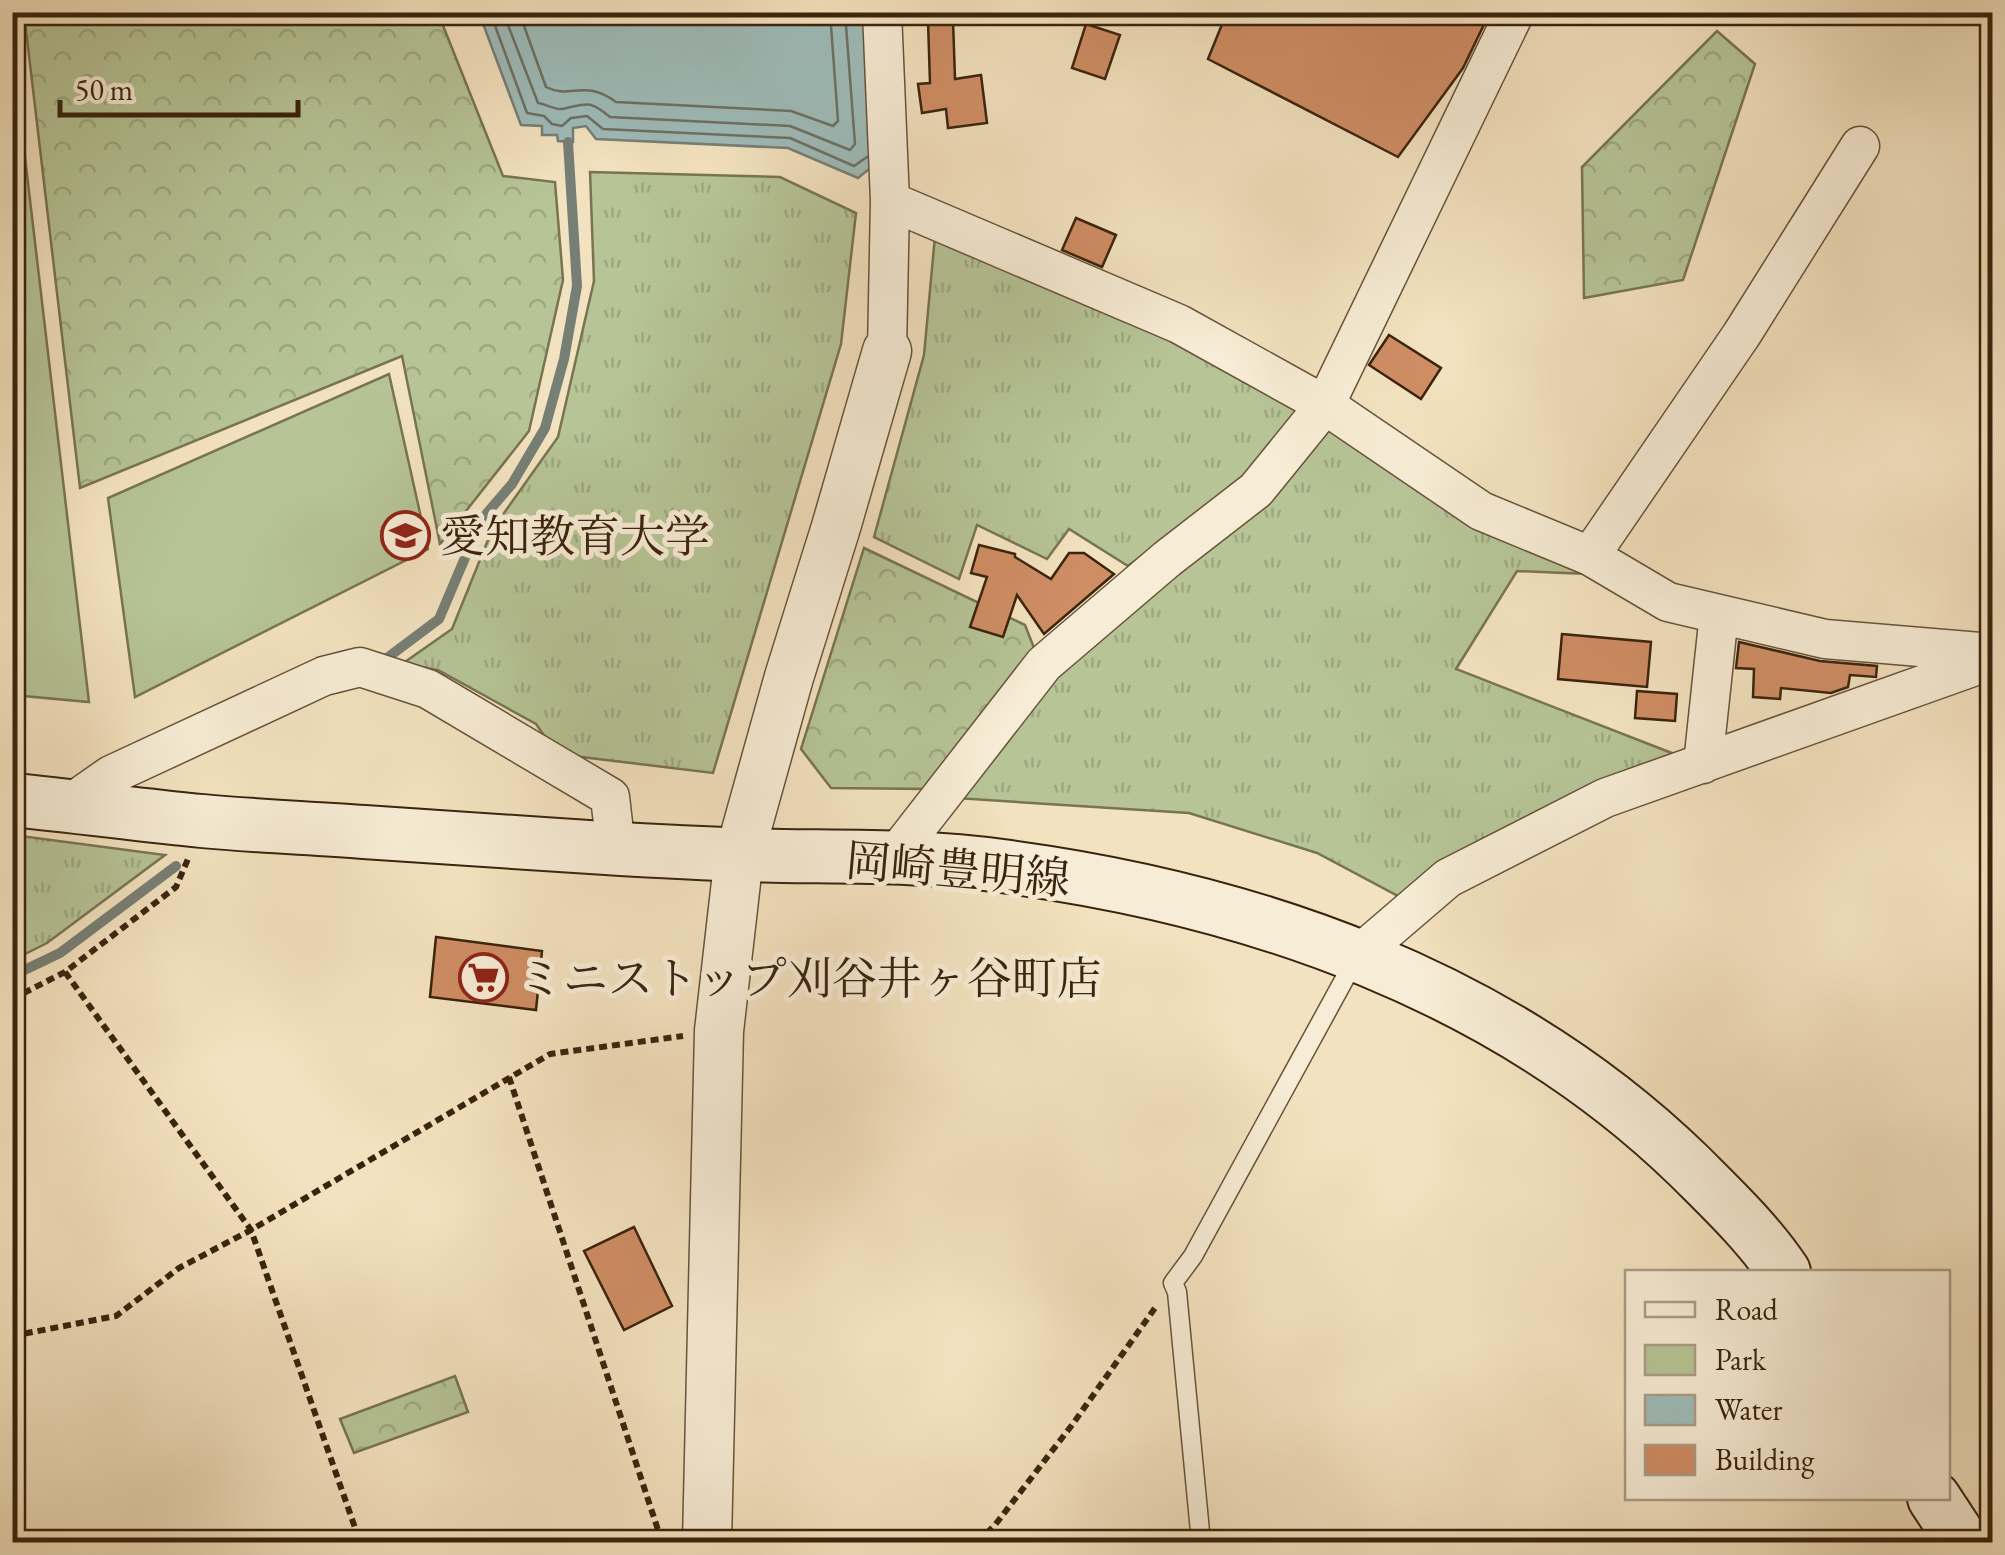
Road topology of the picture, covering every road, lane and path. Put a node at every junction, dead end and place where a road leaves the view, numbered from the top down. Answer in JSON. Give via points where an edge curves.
{"nodes":[{"id":1,"x":882,"y":12,"type":"edge"},
{"id":2,"x":1515,"y":12,"type":"edge"},
{"id":3,"x":1860,"y":146,"type":"dead end"},
{"id":4,"x":890,"y":201,"type":"junction"},
{"id":5,"x":887,"y":351,"type":"joint"},
{"id":6,"x":1325,"y":404,"type":"junction"},
{"id":7,"x":1590,"y":556,"type":"junction"},
{"id":8,"x":1719,"y":614,"type":"junction"},
{"id":9,"x":1992,"y":656,"type":"edge"},
{"id":10,"x":1703,"y":764,"type":"junction"},
{"id":11,"x":12,"y":800,"type":"edge"},
{"id":12,"x":68,"y":806,"type":"junction"},
{"id":13,"x":204,"y":821,"type":"junction"},
{"id":14,"x":616,"y":849,"type":"junction"},
{"id":15,"x":739,"y":856,"type":"junction"},
{"id":16,"x":893,"y":858,"type":"junction"},
{"id":17,"x":1357,"y":956,"type":"junction"},
{"id":18,"x":65,"y":972,"type":"junction"},
{"id":19,"x":12,"y":999,"type":"edge"},
{"id":20,"x":719,"y":1032,"type":"junction"},
{"id":21,"x":509,"y":1077,"type":"junction"},
{"id":22,"x":251,"y":1230,"type":"junction"},
{"id":23,"x":1782,"y":1270,"type":"edge"},
{"id":24,"x":1174,"y":1283,"type":"junction"},
{"id":25,"x":12,"y":1336,"type":"edge"},
{"id":26,"x":1935,"y":1500,"type":"edge"},
{"id":27,"x":360,"y":1542,"type":"edge"},
{"id":28,"x":662,"y":1542,"type":"edge"},
{"id":29,"x":707,"y":1542,"type":"edge"},
{"id":30,"x":977,"y":1542,"type":"edge"},
{"id":31,"x":1201,"y":1542,"type":"edge"},
{"id":32,"x":1963,"y":1542,"type":"edge"}],
"edges":[{"from":1,"to":4,"type":"street"},
{"from":2,"to":6,"type":"street"},
{"from":3,"to":7,"type":"street"},
{"from":4,"to":5,"type":"street"},
{"from":4,"to":6,"type":"street","via":[[1179,324]]},
{"from":5,"to":15,"type":"street"},
{"from":6,"to":7,"type":"street","via":[[1480,511]]},
{"from":6,"to":16,"type":"street","via":[[1256,490],[1044,664]]},
{"from":7,"to":8,"type":"street","via":[[1668,602]]},
{"from":8,"to":9,"type":"street","via":[[1825,639]]},
{"from":8,"to":10,"type":"street"},
{"from":9,"to":10,"type":"street"},
{"from":10,"to":17,"type":"street","via":[[1606,798],[1448,878]]},
{"from":11,"to":12,"type":"main road","name":"岡崎豊明線"},
{"from":12,"to":13,"type":"main road","name":"岡崎豊明線"},
{"from":12,"to":14,"type":"street","via":[[111,775],[324,676],[360,667],[428,689],[610,796]]},
{"from":13,"to":14,"type":"main road","name":"岡崎豊明線"},
{"from":13,"to":18,"type":"path","via":[[176,887]]},
{"from":14,"to":15,"type":"main road","name":"岡崎豊明線"},
{"from":15,"to":16,"type":"main road","name":"岡崎豊明線"},
{"from":15,"to":20,"type":"street"},
{"from":16,"to":17,"type":"main road","name":"岡崎豊明線","via":[[999,865],[1124,886],[1219,908]]},
{"from":17,"to":23,"type":"main road","name":"岡崎豊明線","via":[[1499,1022],[1620,1104],[1727,1204]]},
{"from":17,"to":24,"type":"lane"},
{"from":18,"to":19,"type":"path"},
{"from":18,"to":22,"type":"path"},
{"from":20,"to":21,"type":"path","via":[[550,1054]]},
{"from":20,"to":29,"type":"street"},
{"from":21,"to":22,"type":"path"},
{"from":21,"to":28,"type":"path"},
{"from":22,"to":25,"type":"path","via":[[180,1268],[116,1316]]},
{"from":22,"to":27,"type":"path"},
{"from":24,"to":30,"type":"path"},
{"from":24,"to":31,"type":"lane"},
{"from":26,"to":32,"type":"main road"}]}
